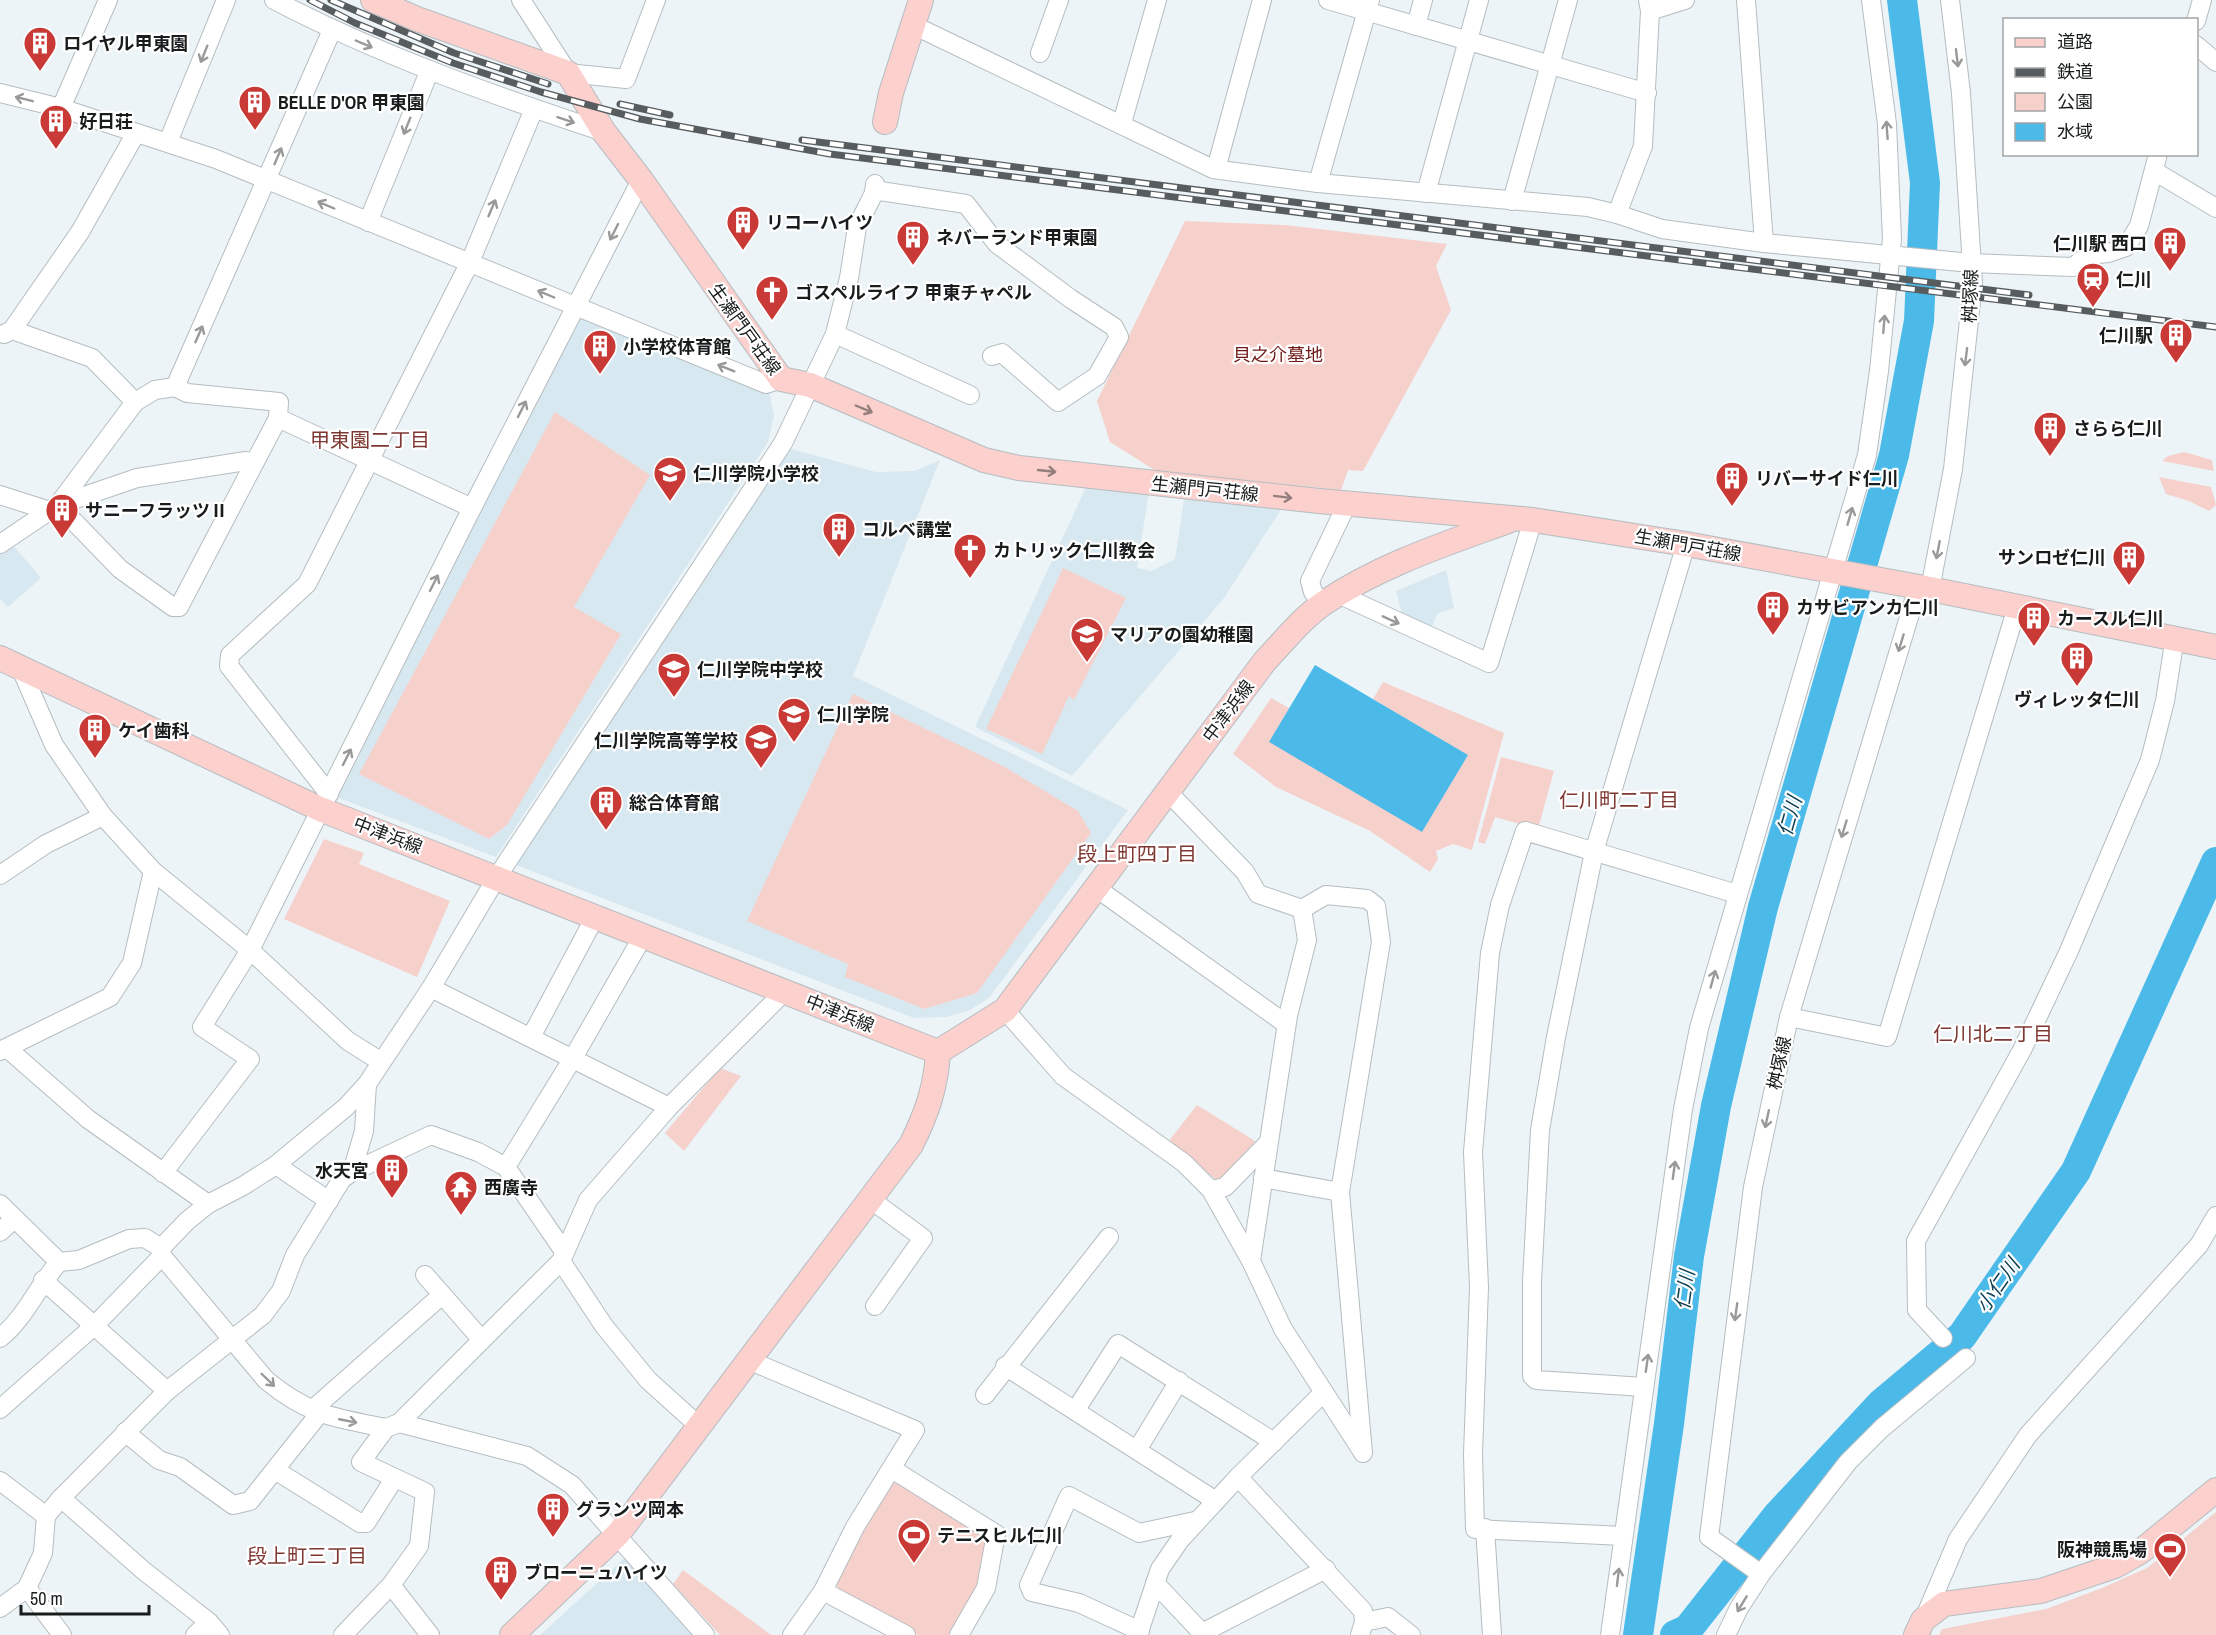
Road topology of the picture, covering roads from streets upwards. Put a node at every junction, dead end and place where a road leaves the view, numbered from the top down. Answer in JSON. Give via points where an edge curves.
{"nodes":[{"id":1,"x":108,"y":0,"type":"edge"},
{"id":2,"x":226,"y":0,"type":"edge"},
{"id":3,"x":274,"y":0,"type":"edge"},
{"id":4,"x":373,"y":0,"type":"edge"},
{"id":5,"x":521,"y":0,"type":"edge"},
{"id":6,"x":656,"y":0,"type":"edge"},
{"id":7,"x":921,"y":0,"type":"edge"},
{"id":8,"x":1059,"y":0,"type":"edge"},
{"id":9,"x":1157,"y":0,"type":"edge"},
{"id":10,"x":1263,"y":0,"type":"edge"},
{"id":11,"x":1328,"y":0,"type":"edge"},
{"id":12,"x":1423,"y":0,"type":"edge"},
{"id":13,"x":1479,"y":0,"type":"edge"},
{"id":14,"x":1568,"y":0,"type":"edge"},
{"id":15,"x":1685,"y":0,"type":"edge"},
{"id":16,"x":1746,"y":0,"type":"edge"},
{"id":17,"x":1870,"y":0,"type":"edge"},
{"id":18,"x":1950,"y":0,"type":"edge"},
{"id":19,"x":2202,"y":0,"type":"edge"},
{"id":20,"x":1368,"y":5,"type":"edge"},
{"id":21,"x":1649,"y":5,"type":"edge"},
{"id":22,"x":2197,"y":18,"type":"edge"},
{"id":23,"x":913,"y":25,"type":"junction"},
{"id":24,"x":1416,"y":26,"type":"junction"},
{"id":25,"x":332,"y":30,"type":"junction"},
{"id":26,"x":1467,"y":41,"type":"junction"},
{"id":27,"x":2198,"y":47,"type":"edge"},
{"id":28,"x":1040,"y":53,"type":"dead end"},
{"id":29,"x":2216,"y":62,"type":"edge"},
{"id":30,"x":1550,"y":66,"type":"junction"},
{"id":31,"x":429,"y":72,"type":"junction"},
{"id":32,"x":568,"y":73,"type":"junction"},
{"id":33,"x":0,"y":93,"type":"edge"},
{"id":34,"x":1647,"y":93,"type":"junction"},
{"id":35,"x":61,"y":108,"type":"junction"},
{"id":36,"x":534,"y":109,"type":"junction"},
{"id":37,"x":885,"y":122,"type":"dead end"},
{"id":38,"x":1122,"y":123,"type":"junction"},
{"id":39,"x":604,"y":132,"type":"junction"},
{"id":40,"x":136,"y":133,"type":"junction"},
{"id":41,"x":168,"y":142,"type":"junction"},
{"id":42,"x":2156,"y":163,"type":"edge"},
{"id":43,"x":1216,"y":169,"type":"junction"},
{"id":44,"x":641,"y":180,"type":"junction"},
{"id":45,"x":267,"y":181,"type":"junction"},
{"id":46,"x":1318,"y":183,"type":"junction"},
{"id":47,"x":1426,"y":193,"type":"junction"},
{"id":48,"x":1512,"y":201,"type":"junction"},
{"id":49,"x":2216,"y":208,"type":"edge"},
{"id":50,"x":1617,"y":214,"type":"junction"},
{"id":51,"x":368,"y":222,"type":"junction"},
{"id":52,"x":1764,"y":243,"type":"junction"},
{"id":53,"x":1893,"y":256,"type":"junction"},
{"id":54,"x":470,"y":262,"type":"junction"},
{"id":55,"x":1969,"y":262,"type":"junction"},
{"id":56,"x":576,"y":306,"type":"junction"},
{"id":57,"x":6,"y":330,"type":"edge"},
{"id":58,"x":835,"y":334,"type":"junction"},
{"id":59,"x":992,"y":356,"type":"dead end"},
{"id":60,"x":781,"y":380,"type":"junction"},
{"id":61,"x":810,"y":385,"type":"junction"},
{"id":62,"x":175,"y":387,"type":"junction"},
{"id":63,"x":970,"y":395,"type":"dead end"},
{"id":64,"x":135,"y":402,"type":"junction"},
{"id":65,"x":278,"y":418,"type":"junction"},
{"id":66,"x":370,"y":459,"type":"junction"},
{"id":67,"x":253,"y":463,"type":"junction"},
{"id":68,"x":0,"y":495,"type":"edge"},
{"id":69,"x":1347,"y":504,"type":"junction"},
{"id":70,"x":54,"y":508,"type":"junction"},
{"id":71,"x":472,"y":508,"type":"junction"},
{"id":72,"x":1443,"y":512,"type":"junction"},
{"id":73,"x":1524,"y":519,"type":"junction"},
{"id":74,"x":1459,"y":539,"type":"junction"},
{"id":75,"x":0,"y":544,"type":"edge"},
{"id":76,"x":1686,"y":544,"type":"junction"},
{"id":77,"x":1839,"y":573,"type":"junction"},
{"id":78,"x":1920,"y":587,"type":"junction"},
{"id":79,"x":1331,"y":599,"type":"junction"},
{"id":80,"x":2017,"y":607,"type":"junction"},
{"id":81,"x":2175,"y":637,"type":"junction"},
{"id":82,"x":2216,"y":647,"type":"edge"},
{"id":83,"x":11,"y":663,"type":"edge"},
{"id":84,"x":1168,"y":792,"type":"junction"},
{"id":85,"x":324,"y":802,"type":"junction"},
{"id":86,"x":103,"y":816,"type":"junction"},
{"id":87,"x":1594,"y":852,"type":"junction"},
{"id":88,"x":153,"y":871,"type":"junction"},
{"id":89,"x":0,"y":875,"type":"edge"},
{"id":90,"x":497,"y":877,"type":"junction"},
{"id":91,"x":1095,"y":887,"type":"junction"},
{"id":92,"x":1737,"y":894,"type":"junction"},
{"id":93,"x":1302,"y":909,"type":"junction"},
{"id":94,"x":595,"y":917,"type":"junction"},
{"id":95,"x":643,"y":936,"type":"junction"},
{"id":96,"x":250,"y":950,"type":"junction"},
{"id":97,"x":431,"y":988,"type":"junction"},
{"id":98,"x":785,"y":991,"type":"junction"},
{"id":99,"x":1005,"y":1010,"type":"junction"},
{"id":100,"x":1789,"y":1017,"type":"junction"},
{"id":101,"x":1286,"y":1024,"type":"junction"},
{"id":102,"x":531,"y":1036,"type":"junction"},
{"id":103,"x":4,"y":1050,"type":"edge"},
{"id":104,"x":938,"y":1052,"type":"junction"},
{"id":105,"x":573,"y":1058,"type":"junction"},
{"id":106,"x":380,"y":1061,"type":"junction"},
{"id":107,"x":367,"y":1084,"type":"junction"},
{"id":108,"x":669,"y":1107,"type":"junction"},
{"id":109,"x":1268,"y":1144,"type":"junction"},
{"id":110,"x":276,"y":1165,"type":"junction"},
{"id":111,"x":506,"y":1167,"type":"junction"},
{"id":112,"x":352,"y":1172,"type":"junction"},
{"id":113,"x":163,"y":1173,"type":"junction"},
{"id":114,"x":1263,"y":1178,"type":"junction"},
{"id":115,"x":1211,"y":1190,"type":"junction"},
{"id":116,"x":1340,"y":1192,"type":"junction"},
{"id":117,"x":870,"y":1199,"type":"junction"},
{"id":118,"x":329,"y":1201,"type":"junction"},
{"id":119,"x":0,"y":1204,"type":"edge"},
{"id":120,"x":208,"y":1204,"type":"junction"},
{"id":121,"x":2216,"y":1216,"type":"edge"},
{"id":122,"x":14,"y":1219,"type":"junction"},
{"id":123,"x":0,"y":1232,"type":"edge"},
{"id":124,"x":1109,"y":1237,"type":"dead end"},
{"id":125,"x":162,"y":1252,"type":"junction"},
{"id":126,"x":562,"y":1256,"type":"junction"},
{"id":127,"x":1251,"y":1261,"type":"junction"},
{"id":128,"x":59,"y":1262,"type":"junction"},
{"id":129,"x":425,"y":1275,"type":"dead end"},
{"id":130,"x":43,"y":1280,"type":"junction"},
{"id":131,"x":442,"y":1295,"type":"junction"},
{"id":132,"x":874,"y":1306,"type":"dead end"},
{"id":133,"x":94,"y":1326,"type":"junction"},
{"id":134,"x":0,"y":1338,"type":"edge"},
{"id":135,"x":1943,"y":1338,"type":"dead end"},
{"id":136,"x":231,"y":1340,"type":"junction"},
{"id":137,"x":481,"y":1340,"type":"junction"},
{"id":138,"x":1966,"y":1358,"type":"dead end"},
{"id":139,"x":748,"y":1359,"type":"junction"},
{"id":140,"x":1005,"y":1366,"type":"junction"},
{"id":141,"x":1179,"y":1381,"type":"junction"},
{"id":142,"x":1644,"y":1387,"type":"junction"},
{"id":143,"x":167,"y":1391,"type":"junction"},
{"id":144,"x":1323,"y":1393,"type":"junction"},
{"id":145,"x":985,"y":1395,"type":"dead end"},
{"id":146,"x":0,"y":1409,"type":"edge"},
{"id":147,"x":1075,"y":1411,"type":"junction"},
{"id":148,"x":316,"y":1412,"type":"junction"},
{"id":149,"x":392,"y":1426,"type":"junction"},
{"id":150,"x":699,"y":1426,"type":"junction"},
{"id":151,"x":125,"y":1432,"type":"junction"},
{"id":152,"x":1274,"y":1442,"type":"junction"},
{"id":153,"x":1137,"y":1450,"type":"junction"},
{"id":154,"x":892,"y":1469,"type":"junction"},
{"id":155,"x":275,"y":1470,"type":"junction"},
{"id":156,"x":1238,"y":1477,"type":"junction"},
{"id":157,"x":394,"y":1479,"type":"junction"},
{"id":158,"x":0,"y":1481,"type":"edge"},
{"id":159,"x":2216,"y":1490,"type":"edge"},
{"id":160,"x":61,"y":1498,"type":"junction"},
{"id":161,"x":1216,"y":1502,"type":"junction"},
{"id":162,"x":46,"y":1516,"type":"junction"},
{"id":163,"x":1195,"y":1521,"type":"junction"},
{"id":164,"x":1485,"y":1528,"type":"junction"},
{"id":165,"x":618,"y":1534,"type":"junction"},
{"id":166,"x":1623,"y":1536,"type":"junction"},
{"id":167,"x":1326,"y":1569,"type":"junction"},
{"id":168,"x":1758,"y":1572,"type":"junction"},
{"id":169,"x":1155,"y":1582,"type":"junction"},
{"id":170,"x":391,"y":1585,"type":"junction"},
{"id":171,"x":27,"y":1588,"type":"junction"},
{"id":172,"x":823,"y":1592,"type":"junction"},
{"id":173,"x":0,"y":1608,"type":"edge"},
{"id":174,"x":1362,"y":1628,"type":"edge"},
{"id":175,"x":1919,"y":1628,"type":"edge"},
{"id":176,"x":215,"y":1629,"type":"edge"},
{"id":177,"x":1139,"y":1633,"type":"edge"},
{"id":178,"x":1203,"y":1634,"type":"edge"},
{"id":179,"x":62,"y":1635,"type":"edge"},
{"id":180,"x":195,"y":1635,"type":"edge"},
{"id":181,"x":344,"y":1635,"type":"edge"},
{"id":182,"x":430,"y":1635,"type":"edge"},
{"id":183,"x":512,"y":1635,"type":"edge"},
{"id":184,"x":705,"y":1635,"type":"edge"},
{"id":185,"x":792,"y":1635,"type":"edge"},
{"id":186,"x":906,"y":1635,"type":"edge"},
{"id":187,"x":958,"y":1635,"type":"edge"},
{"id":188,"x":1411,"y":1635,"type":"edge"},
{"id":189,"x":1492,"y":1635,"type":"edge"},
{"id":190,"x":1610,"y":1635,"type":"edge"},
{"id":191,"x":1726,"y":1635,"type":"edge"}],
"edges":[{"from":1,"to":35,"type":"street"},
{"from":2,"to":41,"type":"street","one_way":true},
{"from":3,"to":25,"type":"street"},
{"from":4,"to":32,"type":"street"},
{"from":5,"to":32,"type":"street"},
{"from":6,"to":32,"type":"street","via":[[626,79]]},
{"from":7,"to":23,"type":"street"},
{"from":8,"to":28,"type":"street"},
{"from":9,"to":38,"type":"street"},
{"from":10,"to":43,"type":"street"},
{"from":11,"to":20,"type":"street"},
{"from":12,"to":24,"type":"street"},
{"from":13,"to":26,"type":"street"},
{"from":14,"to":30,"type":"street"},
{"from":15,"to":21,"type":"street"},
{"from":16,"to":52,"type":"street"},
{"from":53,"to":17,"type":"street","one_way":true,"via":[[1887,124]]},
{"from":18,"to":55,"type":"street","name":"桝塚線","one_way":true,"via":[[1961,93]]},
{"from":19,"to":22,"type":"street"},
{"from":20,"to":24,"type":"street"},
{"from":20,"to":46,"type":"street"},
{"from":21,"to":34,"type":"street"},
{"from":23,"to":37,"type":"street"},
{"from":23,"to":38,"type":"street"},
{"from":24,"to":26,"type":"street"},
{"from":25,"to":31,"type":"street","one_way":true},
{"from":45,"to":25,"type":"street","one_way":true},
{"from":26,"to":30,"type":"street"},
{"from":26,"to":47,"type":"street"},
{"from":27,"to":29,"type":"street"},
{"from":30,"to":34,"type":"street"},
{"from":30,"to":48,"type":"street"},
{"from":31,"to":36,"type":"street"},
{"from":31,"to":51,"type":"street","one_way":true},
{"from":32,"to":39,"type":"street","name":"生瀬門戸荘線"},
{"from":35,"to":33,"type":"street","one_way":true},
{"from":34,"to":50,"type":"street","via":[[1643,146]]},
{"from":35,"to":40,"type":"street"},
{"from":36,"to":39,"type":"street","one_way":true},
{"from":54,"to":36,"type":"street","one_way":true},
{"from":38,"to":43,"type":"street"},
{"from":39,"to":44,"type":"street","name":"生瀬門戸荘線"},
{"from":40,"to":41,"type":"street"},
{"from":40,"to":57,"type":"street","via":[[80,232]]},
{"from":41,"to":45,"type":"street"},
{"from":42,"to":49,"type":"street"},
{"from":42,"to":55,"type":"street","via":[[2139,226],[2126,247],[2088,255],[2073,267]]},
{"from":43,"to":46,"type":"street"},
{"from":44,"to":56,"type":"street","one_way":true},
{"from":44,"to":60,"type":"street","name":"生瀬門戸荘線"},
{"from":51,"to":45,"type":"street","one_way":true},
{"from":62,"to":45,"type":"street","one_way":true},
{"from":46,"to":47,"type":"street"},
{"from":47,"to":48,"type":"street"},
{"from":48,"to":50,"type":"street","via":[[1588,207]]},
{"from":50,"to":52,"type":"street","via":[[1662,229]]},
{"from":51,"to":54,"type":"street"},
{"from":52,"to":53,"type":"street"},
{"from":53,"to":55,"type":"street"},
{"from":77,"to":53,"type":"street","one_way":true,"via":[[1867,455]]},
{"from":56,"to":54,"type":"street","one_way":true},
{"from":54,"to":66,"type":"street"},
{"from":55,"to":78,"type":"street","name":"桝塚線","one_way":true,"via":[[1972,297],[1953,469]]},
{"from":60,"to":56,"type":"street","one_way":true,"via":[[766,384]]},
{"from":71,"to":56,"type":"street","one_way":true},
{"from":57,"to":64,"type":"street","via":[[92,358]]},
{"from":58,"to":59,"type":"street","via":[[857,227],[874,188],[966,204],[997,244],[1114,327],[1119,337],[1097,376],[1058,402],[1002,353]]},
{"from":58,"to":61,"type":"street"},
{"from":58,"to":63,"type":"street"},
{"from":60,"to":61,"type":"street","name":"生瀬門戸荘線"},
{"from":61,"to":69,"type":"street","name":"生瀬門戸荘線","one_way":true,"via":[[984,460],[1019,468]]},
{"from":61,"to":90,"type":"street","via":[[783,443]]},
{"from":62,"to":64,"type":"street","via":[[155,390]]},
{"from":62,"to":65,"type":"street","via":[[187,393],[279,402]]},
{"from":64,"to":70,"type":"street"},
{"from":65,"to":66,"type":"street"},
{"from":65,"to":67,"type":"street"},
{"from":66,"to":71,"type":"street"},
{"from":66,"to":85,"type":"street","via":[[307,584],[230,655],[229,666]]},
{"from":67,"to":70,"type":"street","via":[[136,478]]},
{"from":67,"to":70,"type":"street","via":[[179,607],[173,607],[120,569]]},
{"from":68,"to":70,"type":"street"},
{"from":69,"to":72,"type":"street","name":"生瀬門戸荘線"},
{"from":69,"to":79,"type":"street","via":[[1310,581],[1312,592]]},
{"from":70,"to":75,"type":"street"},
{"from":85,"to":71,"type":"street","one_way":true},
{"from":72,"to":73,"type":"street","name":"生瀬門戸荘線"},
{"from":72,"to":74,"type":"street","via":[[1453,517],[1459,527]]},
{"from":73,"to":74,"type":"street","name":"中津浜線"},
{"from":73,"to":76,"type":"street","name":"生瀬門戸荘線"},
{"from":79,"to":73,"type":"street","one_way":true,"via":[[1489,663]]},
{"from":74,"to":79,"type":"street","name":"中津浜線","via":[[1399,561]]},
{"from":76,"to":77,"type":"street","name":"生瀬門戸荘線"},
{"from":76,"to":87,"type":"street"},
{"from":77,"to":78,"type":"street","name":"生瀬門戸荘線"},
{"from":77,"to":92,"type":"street"},
{"from":78,"to":80,"type":"street","name":"生瀬門戸荘線"},
{"from":78,"to":100,"type":"street","name":"桝塚線","one_way":true},
{"from":79,"to":84,"type":"street","name":"中津浜線","via":[[1265,661]]},
{"from":80,"to":81,"type":"street","name":"生瀬門戸荘線"},
{"from":80,"to":100,"type":"street","via":[[1887,1036]]},
{"from":81,"to":82,"type":"street","name":"生瀬門戸荘線"},
{"from":81,"to":135,"type":"street","via":[[2150,760],[2068,953],[2022,1050],[1916,1241],[1917,1310]]},
{"from":83,"to":85,"type":"street","name":"中津浜線"},
{"from":83,"to":86,"type":"street","via":[[54,745]]},
{"from":84,"to":91,"type":"street","name":"中津浜線"},
{"from":84,"to":93,"type":"street","via":[[1245,872],[1258,894]]},
{"from":85,"to":90,"type":"street","name":"中津浜線"},
{"from":85,"to":96,"type":"street"},
{"from":86,"to":88,"type":"street"},
{"from":86,"to":89,"type":"street","via":[[46,843]]},
{"from":87,"to":92,"type":"street"},
{"from":87,"to":142,"type":"street","via":[[1540,1130],[1532,1282],[1532,1376],[1536,1380]]},
{"from":87,"to":164,"type":"street","via":[[1525,831],[1500,905],[1490,952],[1473,1152],[1479,1287],[1473,1465],[1475,1528]]},
{"from":88,"to":96,"type":"street"},
{"from":88,"to":103,"type":"street","via":[[132,963],[110,997]]},
{"from":90,"to":94,"type":"street","name":"中津浜線"},
{"from":90,"to":97,"type":"street"},
{"from":91,"to":99,"type":"street","name":"中津浜線"},
{"from":91,"to":101,"type":"street"},
{"from":142,"to":92,"type":"street","one_way":true,"via":[[1683,1109]]},
{"from":93,"to":101,"type":"street","via":[[1307,940]]},
{"from":93,"to":116,"type":"street","via":[[1326,895],[1368,899],[1376,906],[1381,942]]},
{"from":94,"to":95,"type":"street","name":"中津浜線"},
{"from":94,"to":102,"type":"street"},
{"from":95,"to":98,"type":"street","name":"中津浜線"},
{"from":95,"to":105,"type":"street"},
{"from":96,"to":106,"type":"street","via":[[348,1041]]},
{"from":96,"to":113,"type":"street","via":[[202,1027],[250,1059]]},
{"from":97,"to":102,"type":"street"},
{"from":97,"to":106,"type":"street"},
{"from":98,"to":104,"type":"street","name":"中津浜線"},
{"from":98,"to":108,"type":"street"},
{"from":99,"to":104,"type":"street","name":"中津浜線"},
{"from":99,"to":115,"type":"street","via":[[1063,1076],[1184,1163]]},
{"from":100,"to":168,"type":"street","name":"桝塚線","one_way":true,"via":[[1753,1188],[1709,1537]]},
{"from":101,"to":109,"type":"street"},
{"from":102,"to":105,"type":"street"},
{"from":103,"to":113,"type":"street","via":[[88,1119]]},
{"from":104,"to":117,"type":"street","via":[[936,1084],[928,1111],[911,1144]]},
{"from":105,"to":108,"type":"street"},
{"from":105,"to":111,"type":"street"},
{"from":106,"to":107,"type":"street"},
{"from":107,"to":110,"type":"street","via":[[346,1107]]},
{"from":107,"to":112,"type":"street","via":[[364,1131]]},
{"from":108,"to":126,"type":"street","via":[[588,1200]]},
{"from":109,"to":114,"type":"street"},
{"from":109,"to":115,"type":"street","via":[[1226,1187]]},
{"from":110,"to":118,"type":"street"},
{"from":110,"to":120,"type":"street"},
{"from":111,"to":112,"type":"street","via":[[431,1135]]},
{"from":111,"to":126,"type":"street"},
{"from":112,"to":118,"type":"street","via":[[342,1179]]},
{"from":113,"to":120,"type":"street"},
{"from":114,"to":116,"type":"street"},
{"from":114,"to":127,"type":"street"},
{"from":115,"to":127,"type":"street"},
{"from":116,"to":144,"type":"street","via":[[1363,1453]]},
{"from":117,"to":132,"type":"street","via":[[923,1238]]},
{"from":117,"to":139,"type":"street"},
{"from":118,"to":136,"type":"street","via":[[295,1255],[281,1291],[263,1315]]},
{"from":119,"to":122,"type":"street"},
{"from":120,"to":125,"type":"street","via":[[187,1221]]},
{"from":121,"to":175,"type":"street","via":[[2199,1245],[2028,1435],[1958,1539]]},
{"from":122,"to":123,"type":"street"},
{"from":122,"to":128,"type":"street"},
{"from":124,"to":140,"type":"street"},
{"from":125,"to":128,"type":"street","via":[[145,1238],[129,1239],[79,1260]]},
{"from":125,"to":133,"type":"street"},
{"from":125,"to":136,"type":"street"},
{"from":126,"to":137,"type":"street"},
{"from":126,"to":150,"type":"street","via":[[604,1326],[641,1371]]},
{"from":127,"to":144,"type":"street","via":[[1283,1329]]},
{"from":128,"to":130,"type":"street"},
{"from":129,"to":131,"type":"street"},
{"from":130,"to":133,"type":"street"},
{"from":130,"to":134,"type":"street","via":[[14,1327]]},
{"from":131,"to":137,"type":"street"},
{"from":131,"to":148,"type":"street"},
{"from":133,"to":143,"type":"street"},
{"from":133,"to":146,"type":"street"},
{"from":136,"to":143,"type":"street"},
{"from":136,"to":148,"type":"street","one_way":true,"via":[[266,1380]]},
{"from":137,"to":149,"type":"street"},
{"from":138,"to":168,"type":"street","via":[[1882,1428],[1848,1462]]},
{"from":139,"to":150,"type":"street"},
{"from":139,"to":154,"type":"street","via":[[915,1430]]},
{"from":140,"to":145,"type":"street"},
{"from":140,"to":147,"type":"street"},
{"from":141,"to":147,"type":"street","via":[[1118,1344]]},
{"from":141,"to":152,"type":"street"},
{"from":141,"to":153,"type":"street"},
{"from":142,"to":166,"type":"street"},
{"from":143,"to":151,"type":"street"},
{"from":144,"to":152,"type":"street"},
{"from":147,"to":153,"type":"street"},
{"from":148,"to":149,"type":"street","one_way":true},
{"from":148,"to":155,"type":"street"},
{"from":149,"to":157,"type":"street","via":[[361,1462]]},
{"from":149,"to":165,"type":"street","via":[[527,1456],[572,1485]]},
{"from":150,"to":165,"type":"street"},
{"from":151,"to":155,"type":"street","via":[[159,1460],[180,1467],[233,1505],[250,1502]]},
{"from":151,"to":160,"type":"street"},
{"from":152,"to":156,"type":"street"},
{"from":153,"to":161,"type":"street"},
{"from":154,"to":172,"type":"street","via":[[855,1527]]},
{"from":154,"to":187,"type":"street","via":[[996,1533],[987,1588]]},
{"from":155,"to":157,"type":"street","via":[[360,1523],[366,1523]]},
{"from":156,"to":161,"type":"street"},
{"from":156,"to":167,"type":"street"},
{"from":157,"to":170,"type":"street","via":[[425,1492],[419,1546]]},
{"from":158,"to":162,"type":"street"},
{"from":159,"to":175,"type":"street","via":[[2140,1552],[2115,1566],[2041,1591],[1944,1604]]},
{"from":160,"to":162,"type":"street"},
{"from":160,"to":176,"type":"street"},
{"from":161,"to":163,"type":"street"},
{"from":162,"to":171,"type":"street","via":[[43,1553]]},
{"from":163,"to":169,"type":"street"},
{"from":163,"to":177,"type":"street","via":[[1139,1533],[1069,1496],[1029,1585],[1032,1592],[1079,1603]]},
{"from":164,"to":166,"type":"street"},
{"from":164,"to":189,"type":"street"},
{"from":165,"to":183,"type":"street"},
{"from":165,"to":184,"type":"street"},
{"from":190,"to":166,"type":"street","one_way":true},
{"from":167,"to":174,"type":"street","via":[[1363,1611]]},
{"from":167,"to":178,"type":"street"},
{"from":168,"to":191,"type":"street","one_way":true},
{"from":169,"to":177,"type":"street"},
{"from":169,"to":178,"type":"street"},
{"from":170,"to":181,"type":"street"},
{"from":170,"to":182,"type":"street"},
{"from":171,"to":173,"type":"street"},
{"from":171,"to":179,"type":"street"},
{"from":172,"to":185,"type":"street"},
{"from":172,"to":186,"type":"street"},
{"from":174,"to":188,"type":"street","via":[[1388,1617]]},
{"from":176,"to":180,"type":"street"}]}
